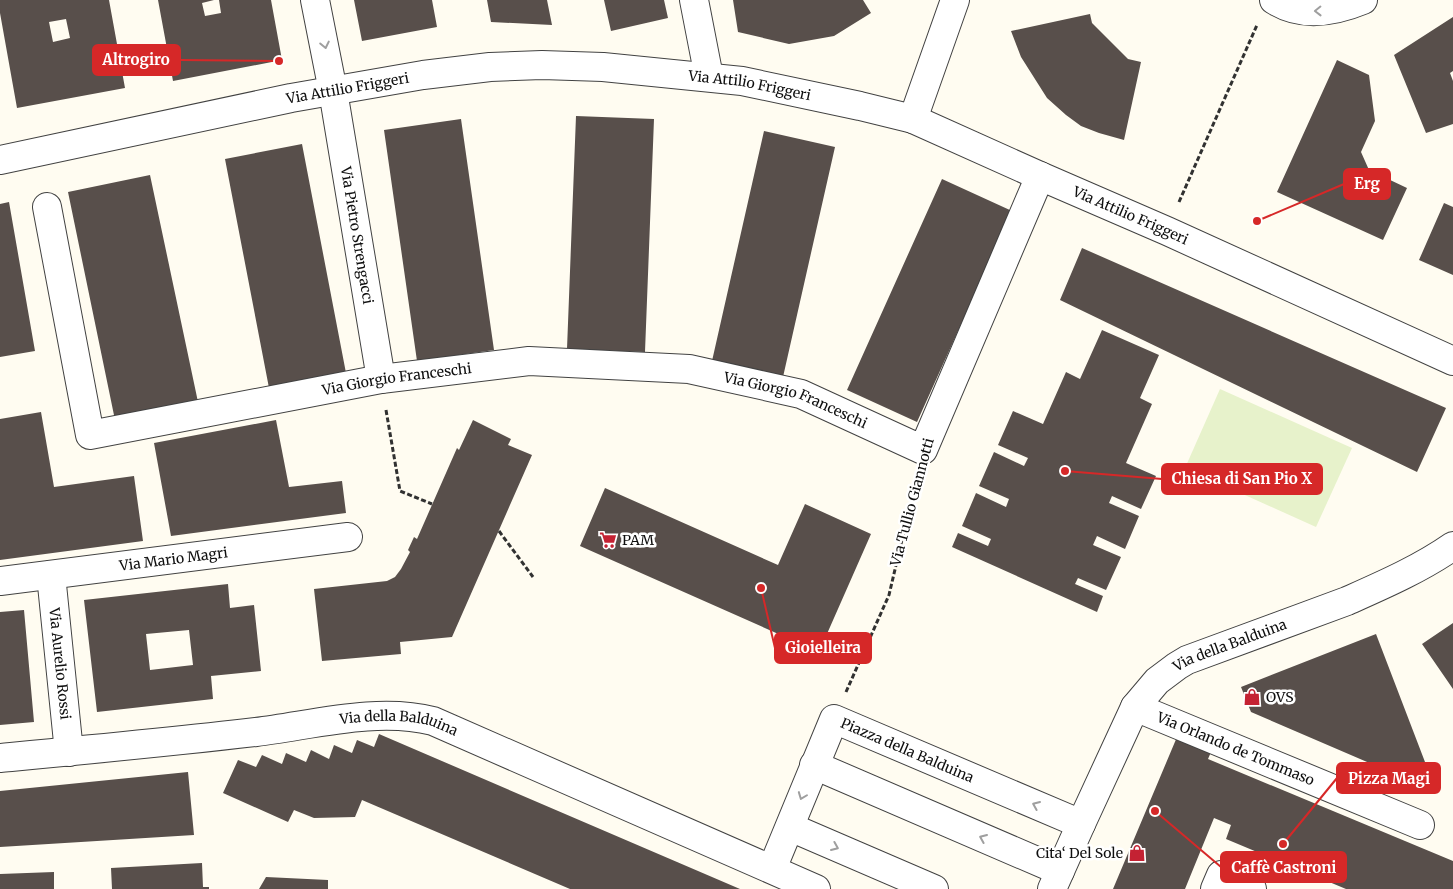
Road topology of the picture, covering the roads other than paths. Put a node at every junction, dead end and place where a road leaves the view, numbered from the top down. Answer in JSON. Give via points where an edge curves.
{"nodes":[{"id":1,"x":315,"y":0,"type":"edge"},
{"id":2,"x":694,"y":0,"type":"edge"},
{"id":3,"x":955,"y":0,"type":"edge"},
{"id":4,"x":1274,"y":0,"type":"edge"},
{"id":5,"x":1363,"y":0,"type":"edge"},
{"id":6,"x":709,"y":77,"type":"junction"},
{"id":7,"x":333,"y":91,"type":"junction"},
{"id":8,"x":913,"y":119,"type":"junction"},
{"id":9,"x":0,"y":160,"type":"edge"},
{"id":10,"x":1040,"y":176,"type":"junction"},
{"id":11,"x":47,"y":207,"type":"dead end"},
{"id":12,"x":1453,"y":361,"type":"edge"},
{"id":13,"x":381,"y":379,"type":"junction"},
{"id":14,"x":923,"y":450,"type":"joint"},
{"id":15,"x":348,"y":537,"type":"dead end"},
{"id":16,"x":1453,"y":546,"type":"edge"},
{"id":17,"x":51,"y":575,"type":"junction"},
{"id":18,"x":0,"y":581,"type":"edge"},
{"id":19,"x":1135,"y":708,"type":"junction"},
{"id":20,"x":69,"y":752,"type":"junction"},
{"id":21,"x":0,"y":758,"type":"edge"},
{"id":22,"x":814,"y":766,"type":"junction"},
{"id":23,"x":1081,"y":824,"type":"junction"},
{"id":24,"x":1420,"y":825,"type":"dead end"},
{"id":25,"x":790,"y":827,"type":"junction"},
{"id":26,"x":772,"y":869,"type":"junction"},
{"id":27,"x":1056,"y":880,"type":"edge"},
{"id":28,"x":816,"y":889,"type":"edge"},
{"id":29,"x":934,"y":889,"type":"edge"},
{"id":30,"x":1214,"y":889,"type":"edge"},
{"id":31,"x":1252,"y":889,"type":"edge"}],
"edges":[{"from":1,"to":7,"type":"street","name":"Via Pietro Strengacci","one_way":true},
{"from":2,"to":6,"type":"street"},
{"from":3,"to":8,"type":"street"},
{"from":5,"to":4,"type":"street","one_way":true,"via":[[1338,10],[1318,12],[1298,10]]},
{"from":6,"to":7,"type":"street","name":"Via Attilio Friggeri","via":[[542,65],[423,75]]},
{"from":6,"to":8,"type":"street","name":"Via Attilio Friggeri"},
{"from":7,"to":9,"type":"street","name":"Via Attilio Friggeri"},
{"from":7,"to":13,"type":"street","name":"Via Pietro Strengacci"},
{"from":8,"to":10,"type":"street","name":"Via Attilio Friggeri"},
{"from":10,"to":12,"type":"street","name":"Via Attilio Friggeri","via":[[1167,230]]},
{"from":10,"to":14,"type":"street","name":"Via Tullio Giannotti"},
{"from":11,"to":13,"type":"street","name":"Via Giorgio Franceschi","via":[[90,435]]},
{"from":13,"to":14,"type":"street","name":"Via Giorgio Franceschi","via":[[528,361],[690,369],[801,394]]},
{"from":15,"to":17,"type":"street","name":"Via Mario Magri"},
{"from":16,"to":19,"type":"street","name":"Via della Balduina","via":[[1420,567],[1347,601],[1177,666],[1157,681]]},
{"from":17,"to":18,"type":"street","name":"Via Mario Magri"},
{"from":17,"to":20,"type":"street","name":"Via Aurelio Rossi"},
{"from":19,"to":23,"type":"street","name":"Via della Balduina"},
{"from":19,"to":24,"type":"street","name":"Via Orlando de Tommaso"},
{"from":20,"to":21,"type":"street","name":"Via della Balduina"},
{"from":20,"to":26,"type":"street","name":"Via della Balduina","via":[[380,716],[415,717],[433,721]]},
{"from":23,"to":22,"type":"street","name":"Piazza della Balduina","one_way":true,"via":[[834,719]]},
{"from":22,"to":25,"type":"street","name":"Piazza della Balduina","one_way":true},
{"from":27,"to":22,"type":"street","one_way":true},
{"from":23,"to":27,"type":"street"},
{"from":25,"to":26,"type":"street","name":"Piazza della Balduina"},
{"from":25,"to":29,"type":"street","one_way":true},
{"from":26,"to":28,"type":"street"},
{"from":30,"to":31,"type":"street","via":[[1221,875]]}]}
